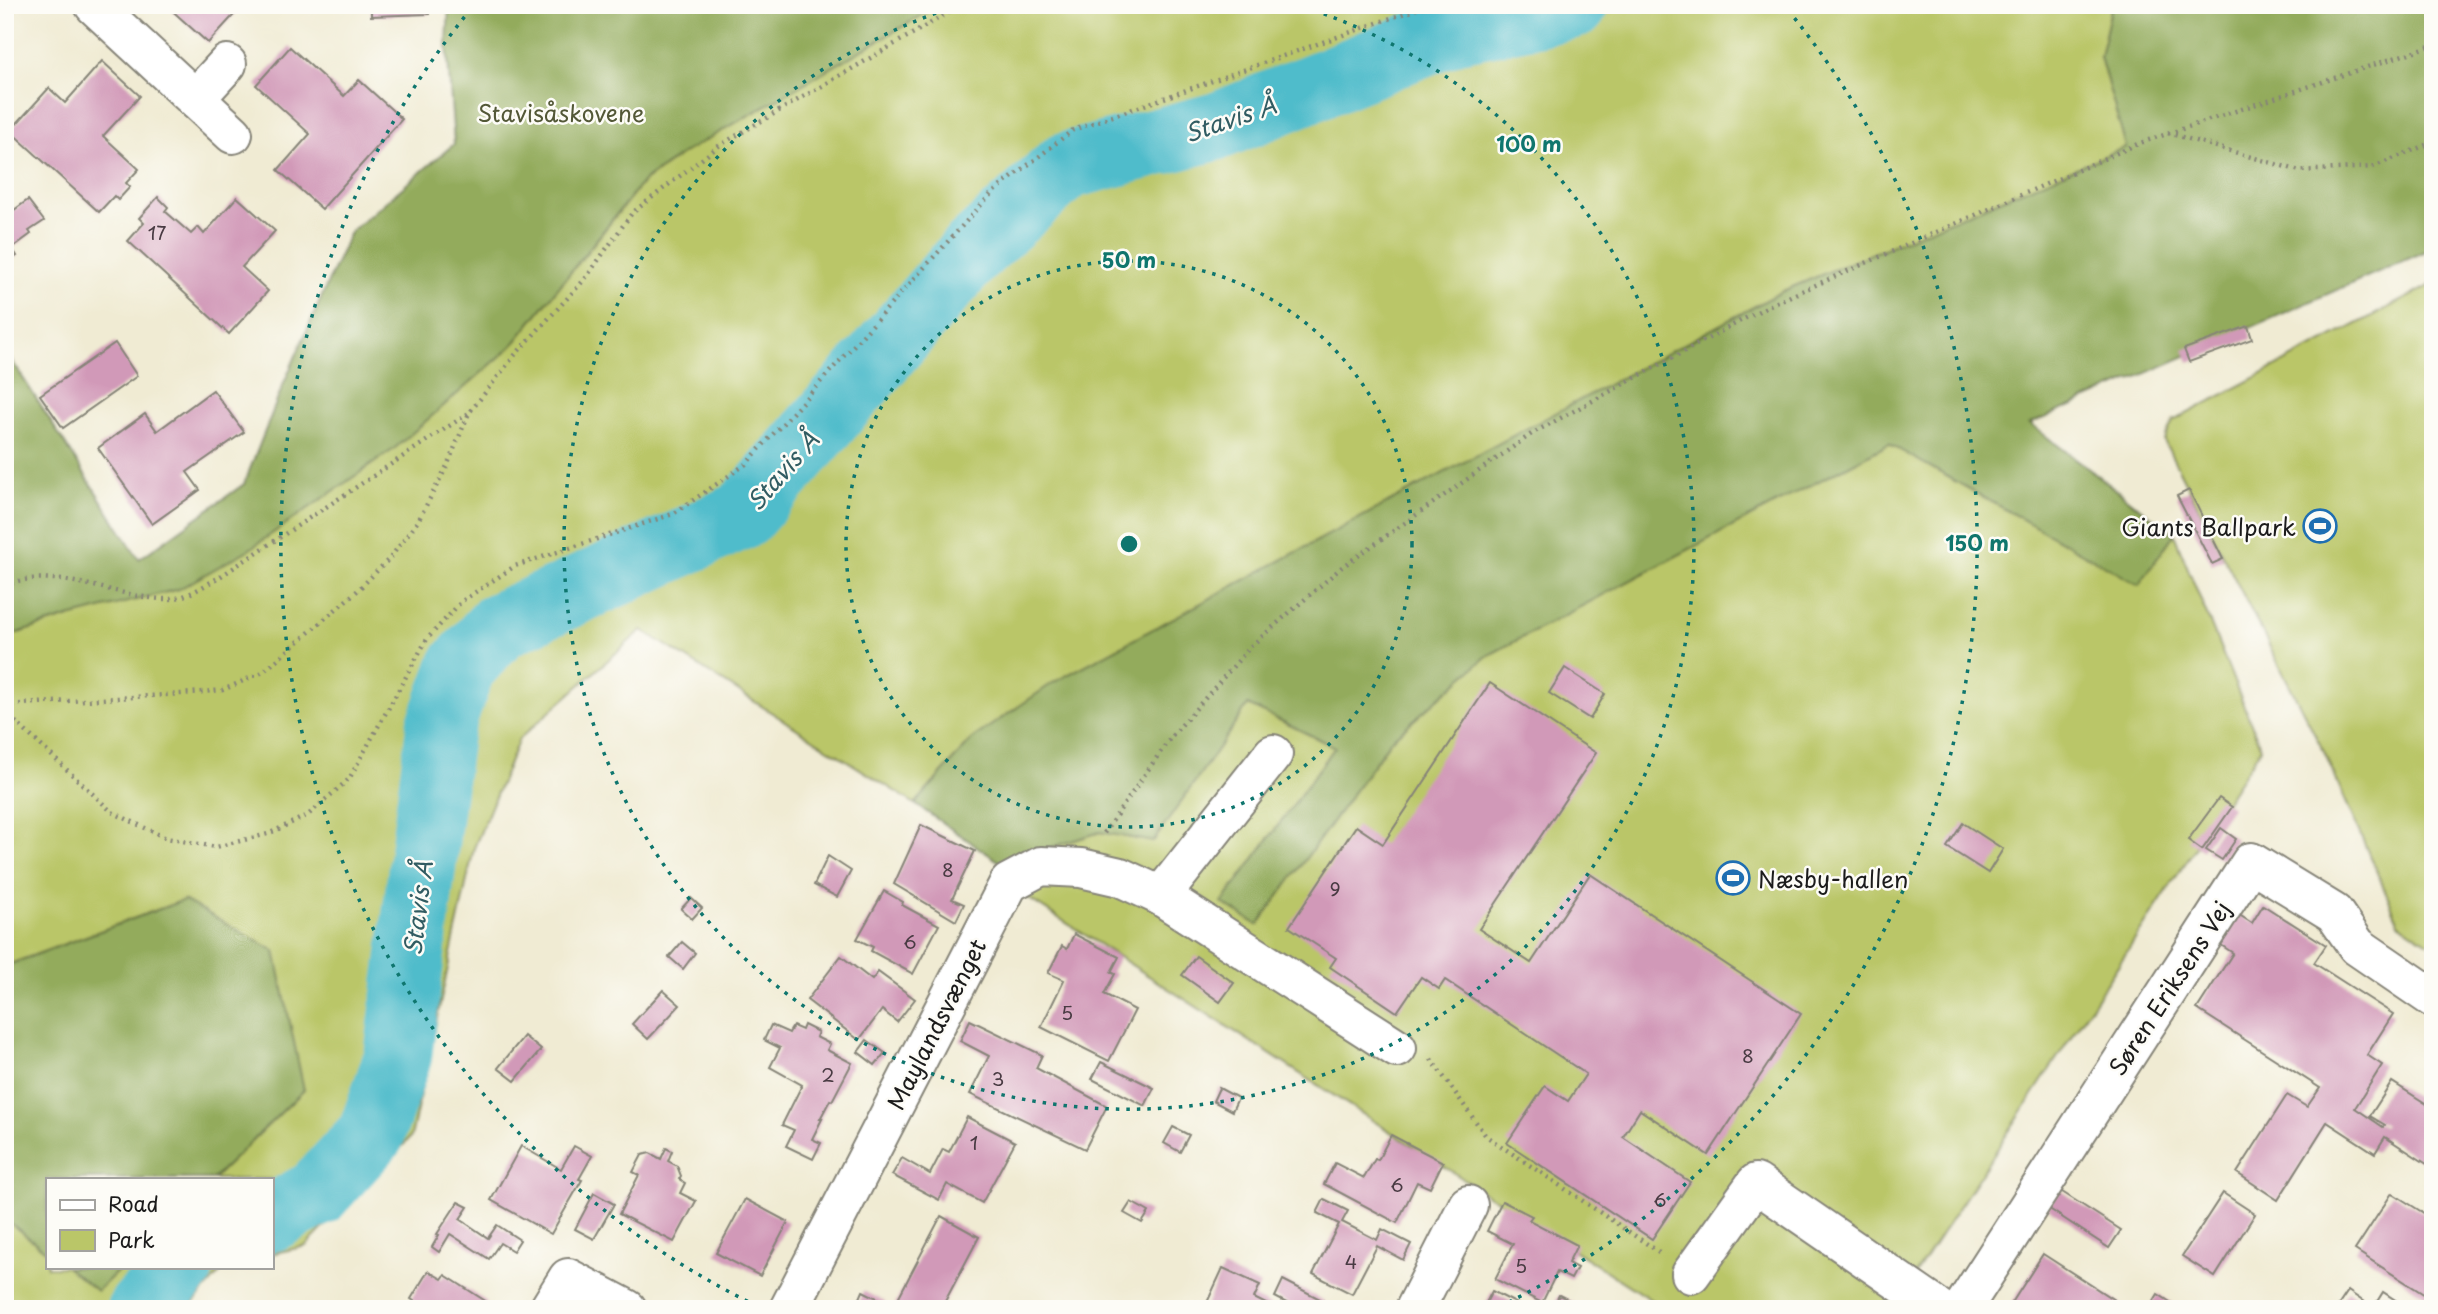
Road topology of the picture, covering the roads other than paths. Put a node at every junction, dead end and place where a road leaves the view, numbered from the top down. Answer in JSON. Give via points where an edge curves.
{"nodes":[{"id":1,"x":94,"y":5,"type":"edge"},
{"id":2,"x":227,"y":64,"type":"dead end"},
{"id":3,"x":195,"y":99,"type":"junction"},
{"id":4,"x":233,"y":134,"type":"dead end"},
{"id":5,"x":1273,"y":754,"type":"dead end"},
{"id":6,"x":1161,"y":895,"type":"junction"},
{"id":7,"x":2433,"y":998,"type":"edge"},
{"id":8,"x":1397,"y":1048,"type":"road end"},
{"id":9,"x":1468,"y":1205,"type":"dead end"},
{"id":10,"x":1691,"y":1274,"type":"road end"},
{"id":11,"x":548,"y":1309,"type":"edge"},
{"id":12,"x":627,"y":1309,"type":"edge"},
{"id":13,"x":789,"y":1309,"type":"edge"},
{"id":14,"x":1415,"y":1309,"type":"edge"},
{"id":15,"x":1939,"y":1309,"type":"edge"},
{"id":16,"x":1962,"y":1309,"type":"edge"}],
"edges":[{"from":1,"to":3,"type":"street"},
{"from":2,"to":3,"type":"street"},
{"from":3,"to":4,"type":"street"},
{"from":5,"to":6,"type":"street"},
{"from":6,"to":8,"type":"street","name":"Maylandsvænget"},
{"from":6,"to":13,"type":"street","name":"Maylandsvænget","via":[[1120,877],[1081,868],[1041,866],[1009,883]]},
{"from":7,"to":16,"type":"street","name":"Søren Eriksens Vej","via":[[2357,946],[2334,913],[2251,862]]},
{"from":9,"to":14,"type":"street"},
{"from":10,"to":15,"type":"street","via":[[1756,1183]]},
{"from":11,"to":12,"type":"street","via":[[568,1278]]}]}
